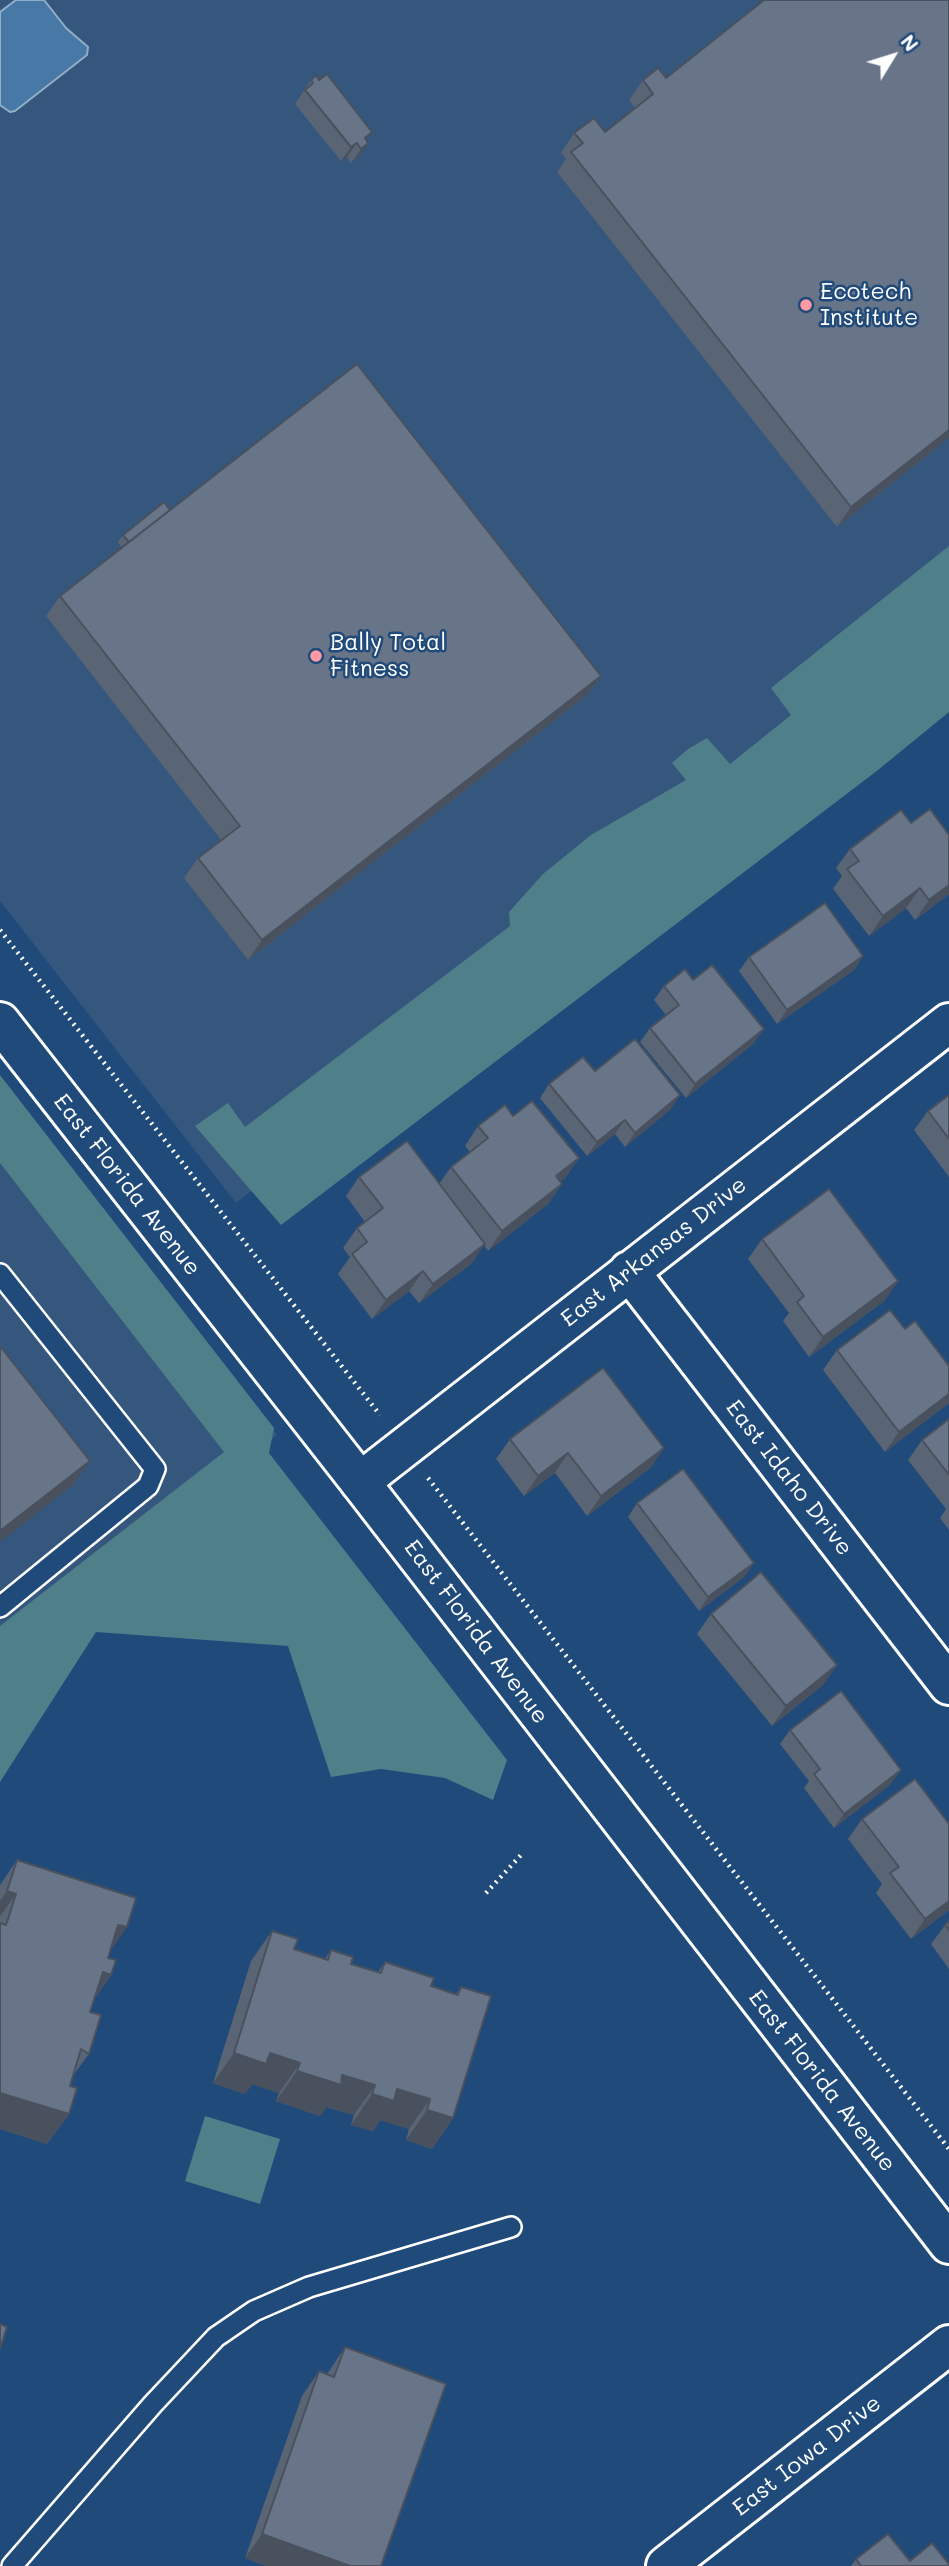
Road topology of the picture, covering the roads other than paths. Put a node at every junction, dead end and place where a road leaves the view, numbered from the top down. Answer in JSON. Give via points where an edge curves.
{"nodes":[{"id":1,"x":0,"y":1022,"type":"edge"},
{"id":2,"x":949,"y":1023,"type":"edge"},
{"id":3,"x":629,"y":1271,"type":"junction"},
{"id":4,"x":0,"y":1274,"type":"edge"},
{"id":5,"x":360,"y":1482,"type":"junction"},
{"id":6,"x":0,"y":1607,"type":"edge"},
{"id":7,"x":949,"y":1685,"type":"edge"},
{"id":8,"x":511,"y":2227,"type":"dead end"},
{"id":9,"x":949,"y":2244,"type":"edge"},
{"id":10,"x":949,"y":2346,"type":"edge"},
{"id":11,"x":12,"y":2566,"type":"edge"},
{"id":12,"x":666,"y":2566,"type":"edge"}],
"edges":[{"from":1,"to":5,"type":"street","name":"East Florida Avenue"},
{"from":2,"to":3,"type":"street","name":"East Arkansas Drive"},
{"from":3,"to":5,"type":"street","name":"East Arkansas Drive"},
{"from":3,"to":7,"type":"street","name":"East Idaho Drive"},
{"from":4,"to":6,"type":"lane","via":[[155,1469],[148,1486]]},
{"from":5,"to":9,"type":"street","name":"East Florida Avenue"},
{"from":8,"to":11,"type":"lane","via":[[309,2287],[254,2311],[216,2337]]},
{"from":10,"to":12,"type":"street","name":"East Iowa Drive"}]}
